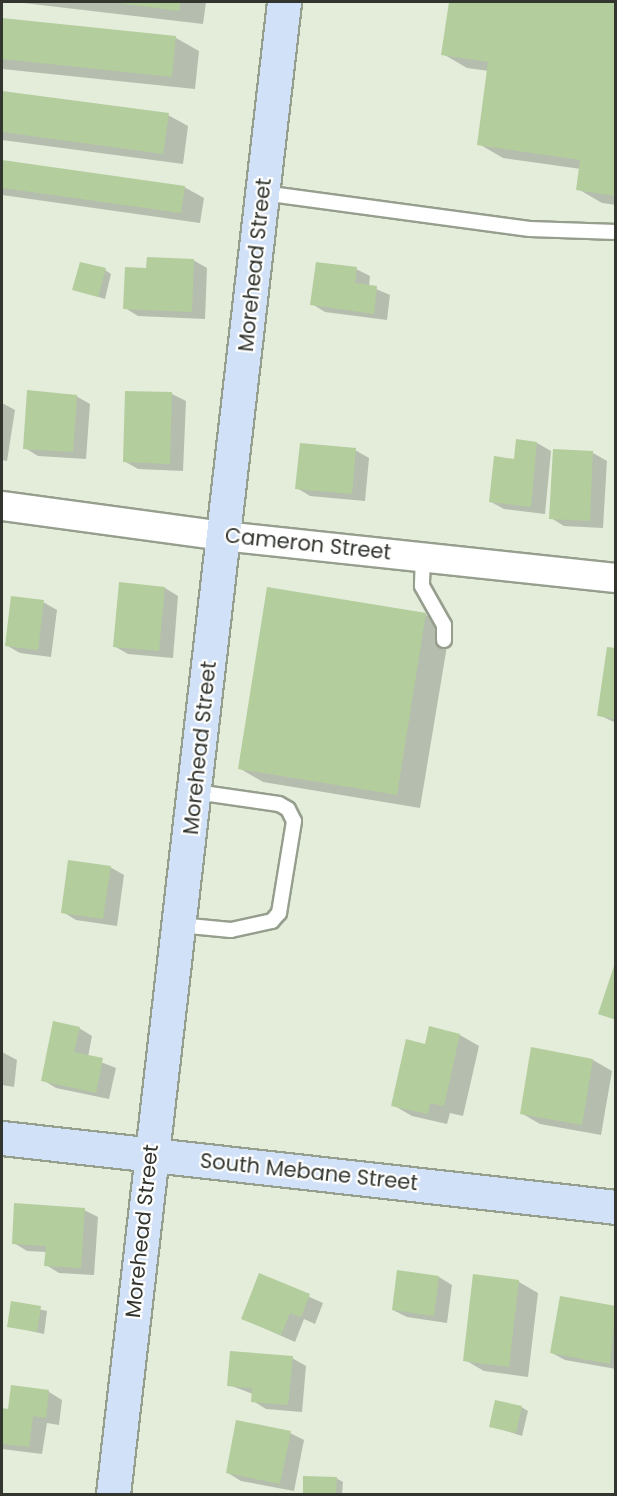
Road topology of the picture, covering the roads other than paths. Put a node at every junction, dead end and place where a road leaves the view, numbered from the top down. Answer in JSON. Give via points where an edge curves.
{"nodes":[{"id":1,"x":284,"y":2,"type":"edge"},
{"id":2,"x":263,"y":193,"type":"junction"},
{"id":3,"x":615,"y":232,"type":"edge"},
{"id":4,"x":2,"y":506,"type":"edge"},
{"id":5,"x":223,"y":536,"type":"junction"},
{"id":6,"x":423,"y":555,"type":"junction"},
{"id":7,"x":615,"y":578,"type":"edge"},
{"id":8,"x":444,"y":640,"type":"dead end"},
{"id":9,"x":196,"y":792,"type":"junction"},
{"id":10,"x":179,"y":924,"type":"junction"},
{"id":11,"x":2,"y":1138,"type":"edge"},
{"id":12,"x":150,"y":1154,"type":"junction"},
{"id":13,"x":615,"y":1207,"type":"edge"},
{"id":14,"x":113,"y":1494,"type":"edge"}],
"edges":[{"from":1,"to":2,"type":"street","name":"Morehead Street"},
{"from":2,"to":3,"type":"lane","via":[[530,229]]},
{"from":2,"to":5,"type":"street","name":"Morehead Street"},
{"from":4,"to":5,"type":"street","name":"Cameron Street"},
{"from":5,"to":6,"type":"street","name":"Cameron Street"},
{"from":5,"to":9,"type":"street","name":"Morehead Street"},
{"from":6,"to":7,"type":"street","name":"Cameron Street"},
{"from":6,"to":8,"type":"lane","via":[[422,586],[444,624]]},
{"from":9,"to":10,"type":"street","name":"Morehead Street"},
{"from":9,"to":10,"type":"lane","via":[[279,804],[288,809],[294,821],[279,913],[272,921],[231,930]]},
{"from":10,"to":12,"type":"street","name":"Morehead Street"},
{"from":11,"to":12,"type":"street","name":"South Mebane Street"},
{"from":12,"to":13,"type":"street","name":"South Mebane Street"},
{"from":12,"to":14,"type":"street","name":"Morehead Street"}]}
